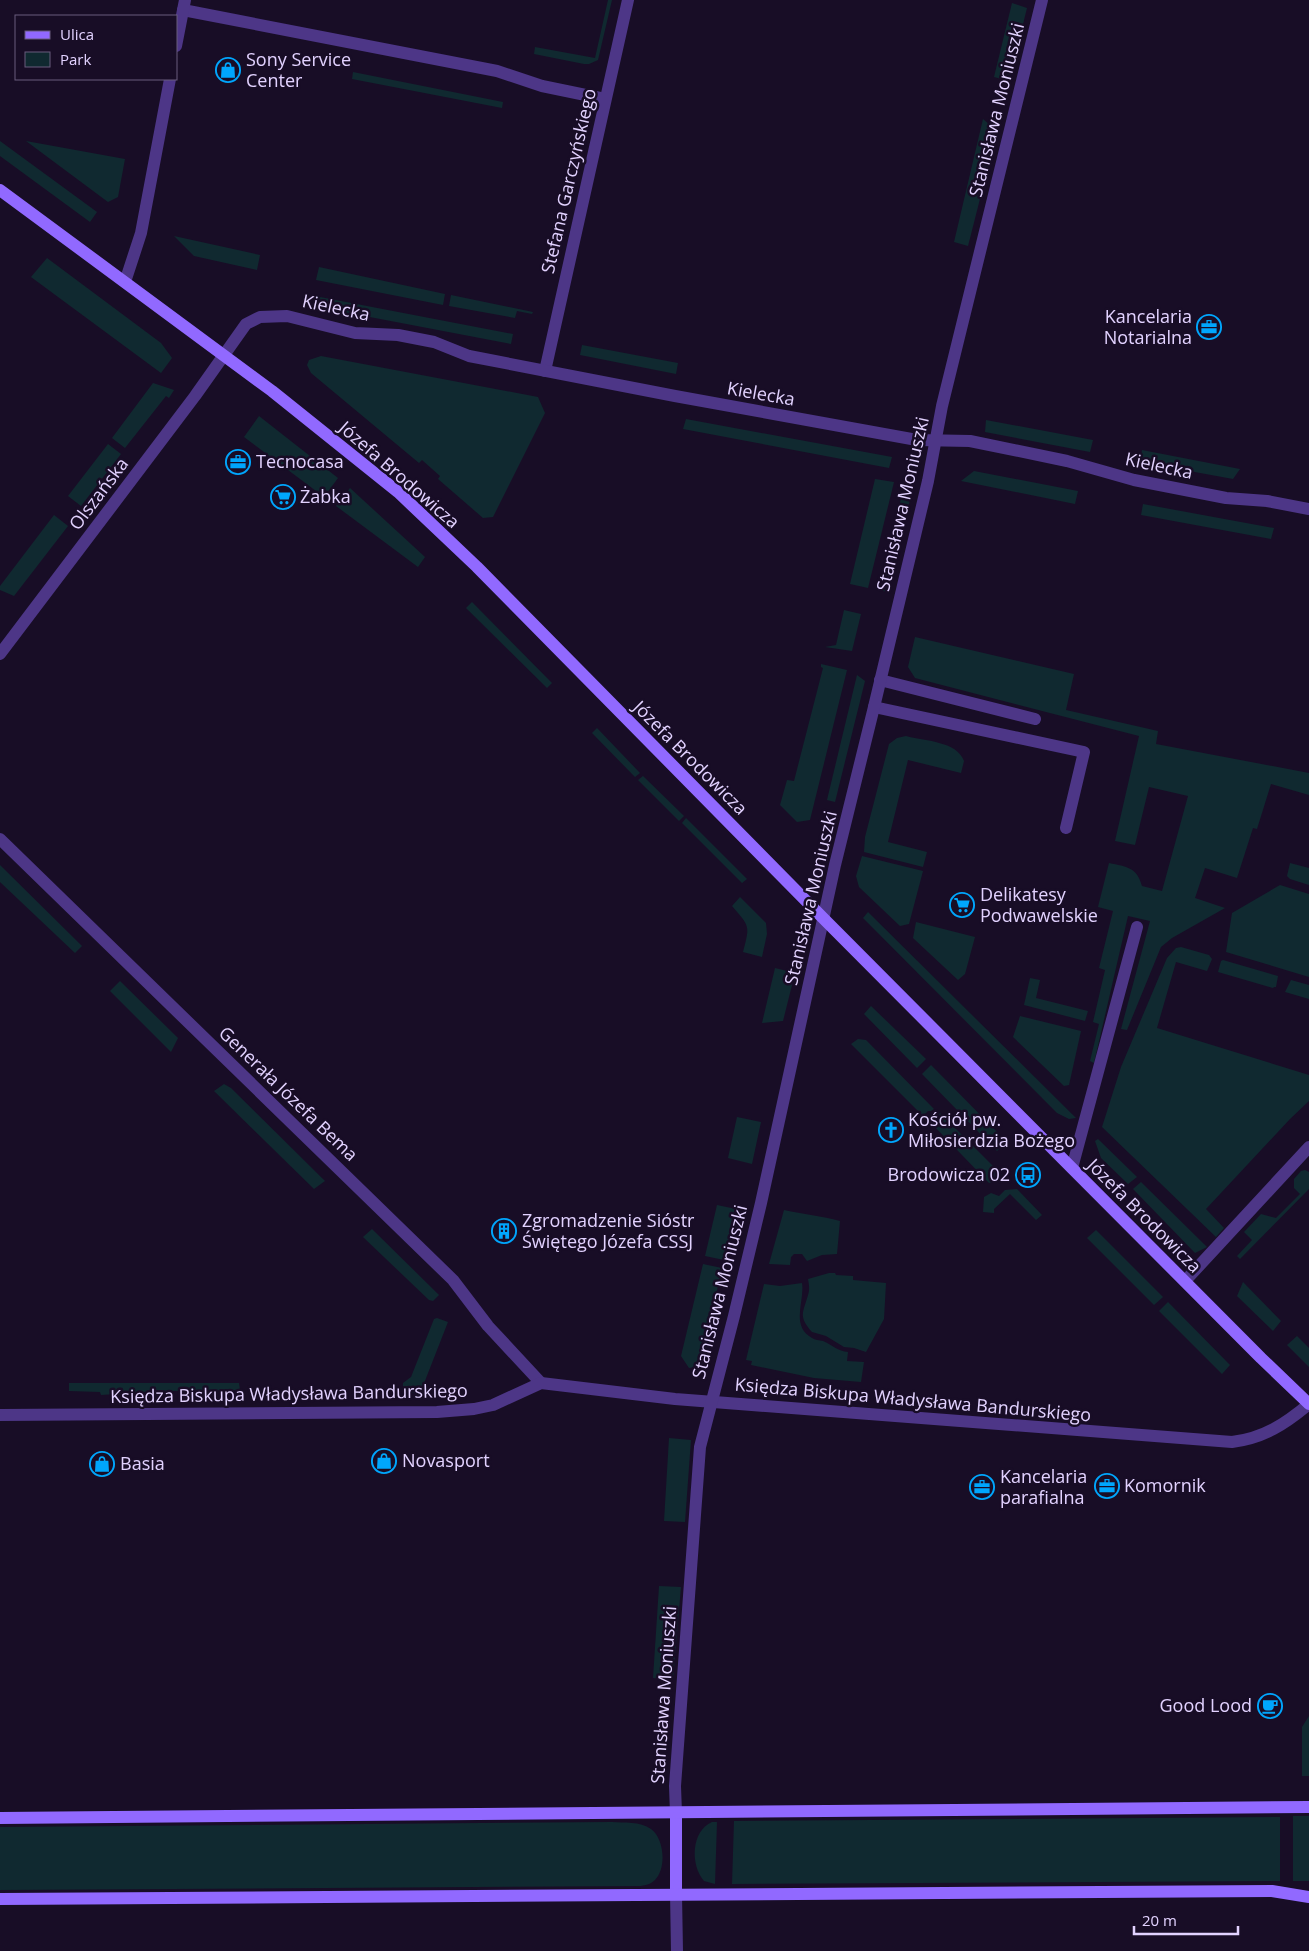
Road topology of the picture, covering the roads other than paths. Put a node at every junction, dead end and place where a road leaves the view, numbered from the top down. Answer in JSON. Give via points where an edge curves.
{"nodes":[{"id":1,"x":628,"y":0,"type":"edge"},
{"id":2,"x":1042,"y":0,"type":"edge"},
{"id":3,"x":184,"y":5,"type":"edge"},
{"id":4,"x":178,"y":36,"type":"edge"},
{"id":5,"x":170,"y":80,"type":"edge"},
{"id":6,"x":605,"y":99,"type":"junction"},
{"id":7,"x":0,"y":190,"type":"edge"},
{"id":8,"x":125,"y":282,"type":"junction"},
{"id":9,"x":223,"y":354,"type":"junction"},
{"id":10,"x":545,"y":370,"type":"junction"},
{"id":11,"x":936,"y":441,"type":"junction"},
{"id":12,"x":1309,"y":509,"type":"edge"},
{"id":13,"x":0,"y":654,"type":"edge"},
{"id":14,"x":880,"y":680,"type":"junction"},
{"id":15,"x":874,"y":707,"type":"junction"},
{"id":16,"x":1035,"y":719,"type":"dead end"},
{"id":17,"x":1066,"y":828,"type":"dead end"},
{"id":18,"x":0,"y":839,"type":"edge"},
{"id":19,"x":823,"y":918,"type":"junction"},
{"id":20,"x":1137,"y":927,"type":"dead end"},
{"id":21,"x":1309,"y":1147,"type":"edge"},
{"id":22,"x":1072,"y":1168,"type":"junction"},
{"id":23,"x":1185,"y":1281,"type":"junction"},
{"id":24,"x":541,"y":1383,"type":"junction"},
{"id":25,"x":712,"y":1401,"type":"junction"},
{"id":26,"x":1309,"y":1404,"type":"edge"},
{"id":27,"x":0,"y":1415,"type":"edge"},
{"id":28,"x":1309,"y":1807,"type":"edge"},
{"id":29,"x":676,"y":1813,"type":"junction"},
{"id":30,"x":0,"y":1818,"type":"edge"},
{"id":31,"x":676,"y":1894,"type":"junction"},
{"id":32,"x":1309,"y":1897,"type":"edge"},
{"id":33,"x":0,"y":1899,"type":"edge"},
{"id":34,"x":677,"y":1951,"type":"edge"}],
"edges":[{"from":1,"to":6,"type":"street","name":"Stefana Garczyńskiego"},
{"from":2,"to":11,"type":"street","name":"Stanisława Moniuszki"},
{"from":3,"to":4,"type":"street"},
{"from":3,"to":6,"type":"street","via":[[497,71],[542,86]]},
{"from":5,"to":8,"type":"street","via":[[141,233]]},
{"from":6,"to":10,"type":"street","name":"Stefana Garczyńskiego"},
{"from":7,"to":8,"type":"street","name":"Józefa Brodowicza"},
{"from":8,"to":9,"type":"street","name":"Józefa Brodowicza"},
{"from":9,"to":10,"type":"street","name":"Kielecka","via":[[246,324],[260,318],[287,316],[355,333],[398,335],[434,342],[469,356]]},
{"from":9,"to":13,"type":"street","name":"Olszańska","via":[[195,396]]},
{"from":9,"to":19,"type":"street","name":"Józefa Brodowicza","via":[[398,492]]},
{"from":10,"to":11,"type":"street","name":"Kielecka"},
{"from":11,"to":12,"type":"street","name":"Kielecka","via":[[970,441],[1068,461],[1134,480],[1226,498]]},
{"from":11,"to":14,"type":"street","name":"Stanisława Moniuszki"},
{"from":14,"to":15,"type":"street","name":"Stanisława Moniuszki"},
{"from":14,"to":16,"type":"street"},
{"from":15,"to":17,"type":"street","via":[[1084,752]]},
{"from":15,"to":19,"type":"street","name":"Stanisława Moniuszki"},
{"from":18,"to":24,"type":"street","name":"Generała Józefa Bema","via":[[453,1280],[488,1326]]},
{"from":19,"to":22,"type":"street","name":"Józefa Brodowicza"},
{"from":19,"to":25,"type":"street","name":"Stanisława Moniuszki","via":[[758,1213]]},
{"from":20,"to":22,"type":"street"},
{"from":21,"to":23,"type":"street"},
{"from":22,"to":23,"type":"street","name":"Józefa Brodowicza"},
{"from":23,"to":26,"type":"street","name":"Józefa Brodowicza"},
{"from":24,"to":25,"type":"street","name":"Księdza Biskupa Władysława Bandurskiego"},
{"from":24,"to":27,"type":"street","name":"Księdza Biskupa Władysława Bandurskiego","via":[[493,1405],[437,1412]]},
{"from":25,"to":26,"type":"street","name":"Księdza Biskupa Władysława Bandurskiego","via":[[1232,1442],[1275,1430]]},
{"from":25,"to":29,"type":"street","name":"Stanisława Moniuszki","via":[[700,1447],[675,1786]]},
{"from":28,"to":29,"type":"street"},
{"from":29,"to":30,"type":"street"},
{"from":29,"to":31,"type":"street"},
{"from":31,"to":32,"type":"street","via":[[1272,1891]]},
{"from":31,"to":33,"type":"street"},
{"from":31,"to":34,"type":"street"}]}
